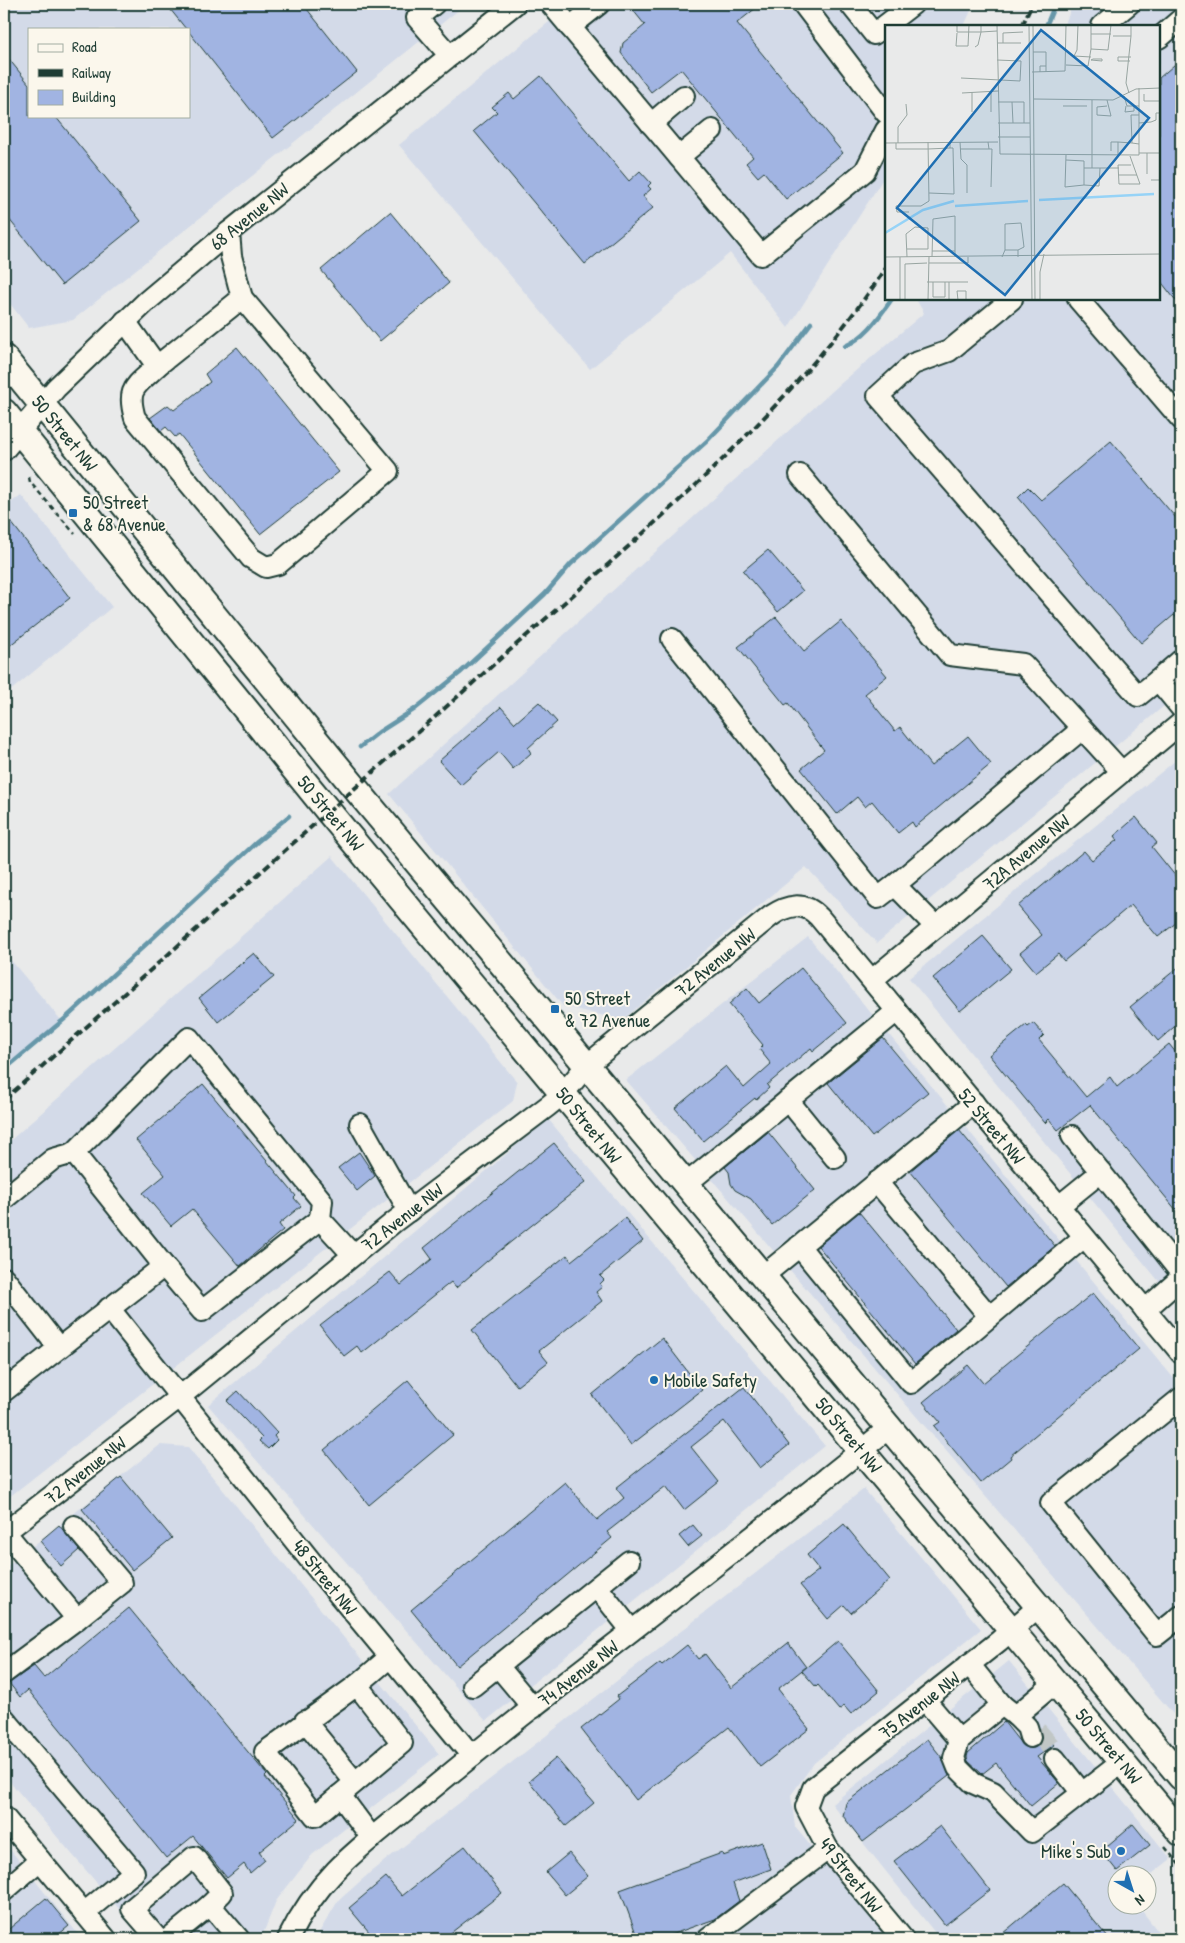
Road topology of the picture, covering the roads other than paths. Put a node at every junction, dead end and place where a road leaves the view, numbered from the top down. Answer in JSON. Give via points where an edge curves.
{"nodes":[{"id":1,"x":434,"y":4,"type":"edge"},
{"id":2,"x":515,"y":4,"type":"edge"},
{"id":3,"x":551,"y":4,"type":"edge"},
{"id":4,"x":599,"y":4,"type":"edge"},
{"id":5,"x":803,"y":4,"type":"edge"},
{"id":6,"x":850,"y":4,"type":"edge"},
{"id":7,"x":913,"y":4,"type":"edge"},
{"id":8,"x":1129,"y":4,"type":"edge"},
{"id":9,"x":1181,"y":19,"type":"edge"},
{"id":10,"x":886,"y":25,"type":"edge"},
{"id":11,"x":1103,"y":25,"type":"edge"},
{"id":12,"x":885,"y":26,"type":"edge"},
{"id":13,"x":570,"y":27,"type":"junction"},
{"id":14,"x":1160,"y":37,"type":"edge"},
{"id":15,"x":450,"y":56,"type":"junction"},
{"id":16,"x":684,"y":96,"type":"dead end"},
{"id":17,"x":885,"y":112,"type":"edge"},
{"id":18,"x":651,"y":124,"type":"junction"},
{"id":19,"x":712,"y":130,"type":"dead end"},
{"id":20,"x":885,"y":132,"type":"edge"},
{"id":21,"x":679,"y":157,"type":"junction"},
{"id":22,"x":229,"y":232,"type":"junction"},
{"id":23,"x":242,"y":298,"type":"junction"},
{"id":24,"x":1011,"y":300,"type":"edge"},
{"id":25,"x":1079,"y":300,"type":"edge"},
{"id":26,"x":125,"y":321,"type":"junction"},
{"id":27,"x":4,"y":358,"type":"edge"},
{"id":28,"x":158,"y":366,"type":"junction"},
{"id":29,"x":42,"y":404,"type":"junction"},
{"id":30,"x":4,"y":412,"type":"edge"},
{"id":31,"x":1181,"y":419,"type":"edge"},
{"id":32,"x":20,"y":431,"type":"junction"},
{"id":33,"x":4,"y":450,"type":"edge"},
{"id":34,"x":800,"y":475,"type":"dead end"},
{"id":35,"x":672,"y":639,"type":"dead end"},
{"id":36,"x":1181,"y":660,"type":"edge"},
{"id":37,"x":1158,"y":680,"type":"junction"},
{"id":38,"x":1181,"y":708,"type":"edge"},
{"id":39,"x":1181,"y":723,"type":"edge"},
{"id":40,"x":1082,"y":729,"type":"junction"},
{"id":41,"x":1122,"y":772,"type":"junction"},
{"id":42,"x":895,"y":885,"type":"junction"},
{"id":43,"x":799,"y":906,"type":"joint"},
{"id":44,"x":936,"y":927,"type":"junction"},
{"id":45,"x":872,"y":980,"type":"junction"},
{"id":46,"x":897,"y":1011,"type":"junction"},
{"id":47,"x":587,"y":1065,"type":"junction"},
{"id":48,"x":563,"y":1094,"type":"junction"},
{"id":49,"x":788,"y":1100,"type":"junction"},
{"id":50,"x":974,"y":1103,"type":"junction"},
{"id":51,"x":360,"y":1124,"type":"dead end"},
{"id":52,"x":1072,"y":1136,"type":"dead end"},
{"id":53,"x":74,"y":1154,"type":"junction"},
{"id":54,"x":835,"y":1158,"type":"dead end"},
{"id":55,"x":1101,"y":1172,"type":"junction"},
{"id":56,"x":877,"y":1182,"type":"junction"},
{"id":57,"x":686,"y":1184,"type":"junction"},
{"id":58,"x":4,"y":1199,"type":"edge"},
{"id":59,"x":1058,"y":1206,"type":"junction"},
{"id":60,"x":409,"y":1210,"type":"junction"},
{"id":61,"x":320,"y":1219,"type":"junction"},
{"id":62,"x":1084,"y":1236,"type":"junction"},
{"id":63,"x":799,"y":1246,"type":"junction"},
{"id":64,"x":353,"y":1255,"type":"junction"},
{"id":65,"x":164,"y":1266,"type":"junction"},
{"id":66,"x":1181,"y":1273,"type":"edge"},
{"id":67,"x":763,"y":1276,"type":"junction"},
{"id":68,"x":4,"y":1278,"type":"edge"},
{"id":69,"x":1181,"y":1278,"type":"edge"},
{"id":70,"x":110,"y":1308,"type":"junction"},
{"id":71,"x":1145,"y":1310,"type":"junction"},
{"id":72,"x":989,"y":1316,"type":"junction"},
{"id":73,"x":58,"y":1347,"type":"junction"},
{"id":74,"x":1181,"y":1353,"type":"edge"},
{"id":75,"x":4,"y":1391,"type":"edge"},
{"id":76,"x":181,"y":1396,"type":"junction"},
{"id":77,"x":1181,"y":1398,"type":"edge"},
{"id":78,"x":890,"y":1427,"type":"junction"},
{"id":79,"x":862,"y":1450,"type":"junction"},
{"id":80,"x":74,"y":1526,"type":"dead end"},
{"id":81,"x":4,"y":1533,"type":"edge"},
{"id":82,"x":629,"y":1560,"type":"dead end"},
{"id":83,"x":596,"y":1587,"type":"junction"},
{"id":84,"x":1038,"y":1607,"type":"junction"},
{"id":85,"x":1181,"y":1616,"type":"edge"},
{"id":86,"x":76,"y":1619,"type":"junction"},
{"id":87,"x":632,"y":1630,"type":"junction"},
{"id":88,"x":1013,"y":1630,"type":"junction"},
{"id":89,"x":390,"y":1657,"type":"junction"},
{"id":90,"x":969,"y":1664,"type":"junction"},
{"id":91,"x":498,"y":1666,"type":"junction"},
{"id":92,"x":4,"y":1673,"type":"edge"},
{"id":93,"x":1056,"y":1682,"type":"junction"},
{"id":94,"x":356,"y":1685,"type":"junction"},
{"id":95,"x":473,"y":1686,"type":"dead end"},
{"id":96,"x":925,"y":1700,"type":"junction"},
{"id":97,"x":533,"y":1708,"type":"junction"},
{"id":98,"x":4,"y":1718,"type":"edge"},
{"id":99,"x":305,"y":1721,"type":"junction"},
{"id":100,"x":1022,"y":1723,"type":"junction"},
{"id":101,"x":959,"y":1740,"type":"junction"},
{"id":102,"x":1050,"y":1753,"type":"tunnel mouth"},
{"id":103,"x":472,"y":1756,"type":"junction"},
{"id":104,"x":1122,"y":1762,"type":"junction"},
{"id":105,"x":1181,"y":1777,"type":"edge"},
{"id":106,"x":356,"y":1782,"type":"junction"},
{"id":107,"x":1082,"y":1793,"type":"junction"},
{"id":108,"x":340,"y":1795,"type":"junction"},
{"id":109,"x":806,"y":1807,"type":"joint"},
{"id":110,"x":4,"y":1817,"type":"edge"},
{"id":111,"x":1181,"y":1833,"type":"edge"},
{"id":112,"x":372,"y":1838,"type":"junction"},
{"id":113,"x":828,"y":1849,"type":"junction"},
{"id":114,"x":40,"y":1860,"type":"junction"},
{"id":115,"x":4,"y":1891,"type":"edge"},
{"id":116,"x":210,"y":1906,"type":"junction"},
{"id":117,"x":84,"y":1912,"type":"junction"},
{"id":118,"x":106,"y":1939,"type":"edge"},
{"id":119,"x":158,"y":1939,"type":"edge"},
{"id":120,"x":168,"y":1939,"type":"edge"},
{"id":121,"x":239,"y":1939,"type":"edge"},
{"id":122,"x":288,"y":1939,"type":"edge"},
{"id":123,"x":708,"y":1939,"type":"edge"},
{"id":124,"x":903,"y":1939,"type":"edge"}],
"edges":[{"from":1,"to":15,"type":"street","via":[[417,18]]},
{"from":2,"to":15,"type":"street","name":"68 Avenue NW"},
{"from":3,"to":13,"type":"street"},
{"from":4,"to":13,"type":"street"},
{"from":5,"to":17,"type":"street"},
{"from":6,"to":12,"type":"street","via":[[874,34]]},
{"from":7,"to":10,"type":"street"},
{"from":8,"to":11,"type":"street"},
{"from":9,"to":14,"type":"street"},
{"from":13,"to":18,"type":"street"},
{"from":15,"to":22,"type":"street","name":"68 Avenue NW"},
{"from":16,"to":18,"type":"street"},
{"from":18,"to":21,"type":"street"},
{"from":19,"to":21,"type":"street"},
{"from":20,"to":21,"type":"street","via":[[865,171],[761,255]]},
{"from":22,"to":23,"type":"street"},
{"from":22,"to":26,"type":"street","name":"68 Avenue NW"},
{"from":23,"to":28,"type":"street"},
{"from":23,"to":28,"type":"street","via":[[388,471],[278,564],[266,567],[251,558],[136,418],[130,402],[132,390]]},
{"from":24,"to":37,"type":"street","via":[[949,351],[913,364],[878,396],[1138,696]]},
{"from":25,"to":31,"type":"street"},
{"from":26,"to":28,"type":"street"},
{"from":26,"to":29,"type":"street","name":"68 Avenue NW"},
{"from":27,"to":29,"type":"main road","name":"50 Street NW"},
{"from":29,"to":32,"type":"street","name":"68 Avenue NW"},
{"from":29,"to":47,"type":"main road","name":"50 Street NW","via":[[355,788]]},
{"from":30,"to":32,"type":"main road","name":"50 Street NW"},
{"from":32,"to":33,"type":"street","name":"68 Avenue NW"},
{"from":32,"to":48,"type":"main road","name":"50 Street NW"},
{"from":34,"to":40,"type":"street","via":[[950,655],[1023,664]]},
{"from":35,"to":42,"type":"street","via":[[878,898]]},
{"from":36,"to":37,"type":"street"},
{"from":37,"to":38,"type":"street"},
{"from":39,"to":41,"type":"street","name":"72A Avenue NW"},
{"from":40,"to":41,"type":"street"},
{"from":40,"to":42,"type":"street"},
{"from":41,"to":44,"type":"street","name":"72A Avenue NW"},
{"from":42,"to":44,"type":"street"},
{"from":43,"to":45,"type":"street","name":"52 Street NW","via":[[815,912]]},
{"from":43,"to":47,"type":"street","name":"72 Avenue NW","via":[[781,909],[771,916]]},
{"from":44,"to":45,"type":"street","name":"72A Avenue NW"},
{"from":45,"to":46,"type":"street","name":"52 Street NW"},
{"from":46,"to":49,"type":"street"},
{"from":46,"to":50,"type":"street","name":"52 Street NW"},
{"from":47,"to":48,"type":"street","name":"72 Avenue NW"},
{"from":47,"to":57,"type":"main road","name":"50 Street NW"},
{"from":48,"to":60,"type":"street","name":"72 Avenue NW"},
{"from":48,"to":79,"type":"main road","name":"50 Street NW"},
{"from":49,"to":54,"type":"street"},
{"from":49,"to":57,"type":"street"},
{"from":50,"to":56,"type":"street"},
{"from":50,"to":59,"type":"street","name":"52 Street NW"},
{"from":51,"to":60,"type":"street"},
{"from":52,"to":55,"type":"street"},
{"from":53,"to":58,"type":"street","via":[[53,1159]]},
{"from":53,"to":61,"type":"street","via":[[189,1038],[322,1201]]},
{"from":53,"to":65,"type":"street"},
{"from":55,"to":59,"type":"street"},
{"from":55,"to":66,"type":"street"},
{"from":56,"to":63,"type":"street"},
{"from":56,"to":72,"type":"street"},
{"from":57,"to":67,"type":"main road","name":"50 Street NW"},
{"from":59,"to":62,"type":"street","name":"52 Street NW"},
{"from":60,"to":64,"type":"street","name":"72 Avenue NW"},
{"from":61,"to":64,"type":"street"},
{"from":61,"to":65,"type":"street","via":[[202,1311]]},
{"from":62,"to":71,"type":"street","name":"52 Street NW"},
{"from":62,"to":72,"type":"street"},
{"from":63,"to":67,"type":"street"},
{"from":63,"to":72,"type":"street","via":[[911,1383]]},
{"from":64,"to":76,"type":"street","name":"72 Avenue NW"},
{"from":65,"to":70,"type":"street"},
{"from":67,"to":78,"type":"main road","name":"50 Street NW"},
{"from":68,"to":73,"type":"street"},
{"from":69,"to":71,"type":"street"},
{"from":70,"to":73,"type":"street"},
{"from":70,"to":76,"type":"street","name":"48 Street NW"},
{"from":71,"to":74,"type":"street","name":"52 Street NW"},
{"from":73,"to":75,"type":"street"},
{"from":76,"to":81,"type":"street","name":"72 Avenue NW"},
{"from":76,"to":89,"type":"street","name":"48 Street NW"},
{"from":77,"to":85,"type":"street","via":[[1051,1503],[1157,1636]]},
{"from":78,"to":79,"type":"street","name":"74 Avenue NW"},
{"from":78,"to":84,"type":"main road","name":"50 Street NW"},
{"from":79,"to":87,"type":"street","name":"74 Avenue NW"},
{"from":79,"to":88,"type":"main road","name":"50 Street NW"},
{"from":80,"to":86,"type":"street","via":[[122,1583]]},
{"from":81,"to":86,"type":"street"},
{"from":82,"to":83,"type":"street"},
{"from":83,"to":87,"type":"street"},
{"from":83,"to":91,"type":"street"},
{"from":84,"to":88,"type":"street","name":"75 Avenue NW"},
{"from":84,"to":105,"type":"main road","name":"50 Street NW"},
{"from":86,"to":92,"type":"street"},
{"from":87,"to":97,"type":"street","name":"74 Avenue NW"},
{"from":88,"to":90,"type":"street","name":"75 Avenue NW"},
{"from":88,"to":93,"type":"main road","name":"50 Street NW"},
{"from":89,"to":94,"type":"street"},
{"from":89,"to":103,"type":"street","name":"48 Street NW"},
{"from":90,"to":96,"type":"street","name":"75 Avenue NW"},
{"from":90,"to":100,"type":"street"},
{"from":91,"to":95,"type":"street"},
{"from":91,"to":97,"type":"street"},
{"from":93,"to":100,"type":"street"},
{"from":93,"to":104,"type":"main road","name":"50 Street NW"},
{"from":94,"to":99,"type":"street"},
{"from":94,"to":106,"type":"street","via":[[402,1743]]},
{"from":96,"to":101,"type":"street"},
{"from":96,"to":109,"type":"street","name":"75 Avenue NW","via":[[813,1788]]},
{"from":97,"to":103,"type":"street","name":"74 Avenue NW"},
{"from":98,"to":117,"type":"street","via":[[134,1872]]},
{"from":99,"to":106,"type":"street"},
{"from":99,"to":108,"type":"street","via":[[265,1752],[315,1816]]},
{"from":100,"to":101,"type":"street"},
{"from":101,"to":107,"type":"street","via":[[954,1758],[958,1768],[973,1783],[993,1792],[1032,1832]]},
{"from":102,"to":107,"type":"street"},
{"from":103,"to":112,"type":"street","name":"74 Avenue NW"},
{"from":104,"to":107,"type":"street"},
{"from":104,"to":111,"type":"main road","name":"50 Street NW"},
{"from":106,"to":108,"type":"street"},
{"from":108,"to":112,"type":"street"},
{"from":109,"to":113,"type":"street","name":"49 Street NW"},
{"from":110,"to":114,"type":"street"},
{"from":112,"to":122,"type":"street","name":"74 Avenue NW","via":[[332,1873],[314,1895]]},
{"from":113,"to":123,"type":"street"},
{"from":113,"to":124,"type":"street","name":"49 Street NW"},
{"from":114,"to":115,"type":"street"},
{"from":114,"to":117,"type":"street"},
{"from":116,"to":119,"type":"street","via":[[222,1893],[194,1857],[132,1909]]},
{"from":116,"to":120,"type":"street"},
{"from":116,"to":121,"type":"street"},
{"from":117,"to":118,"type":"street"}]}
